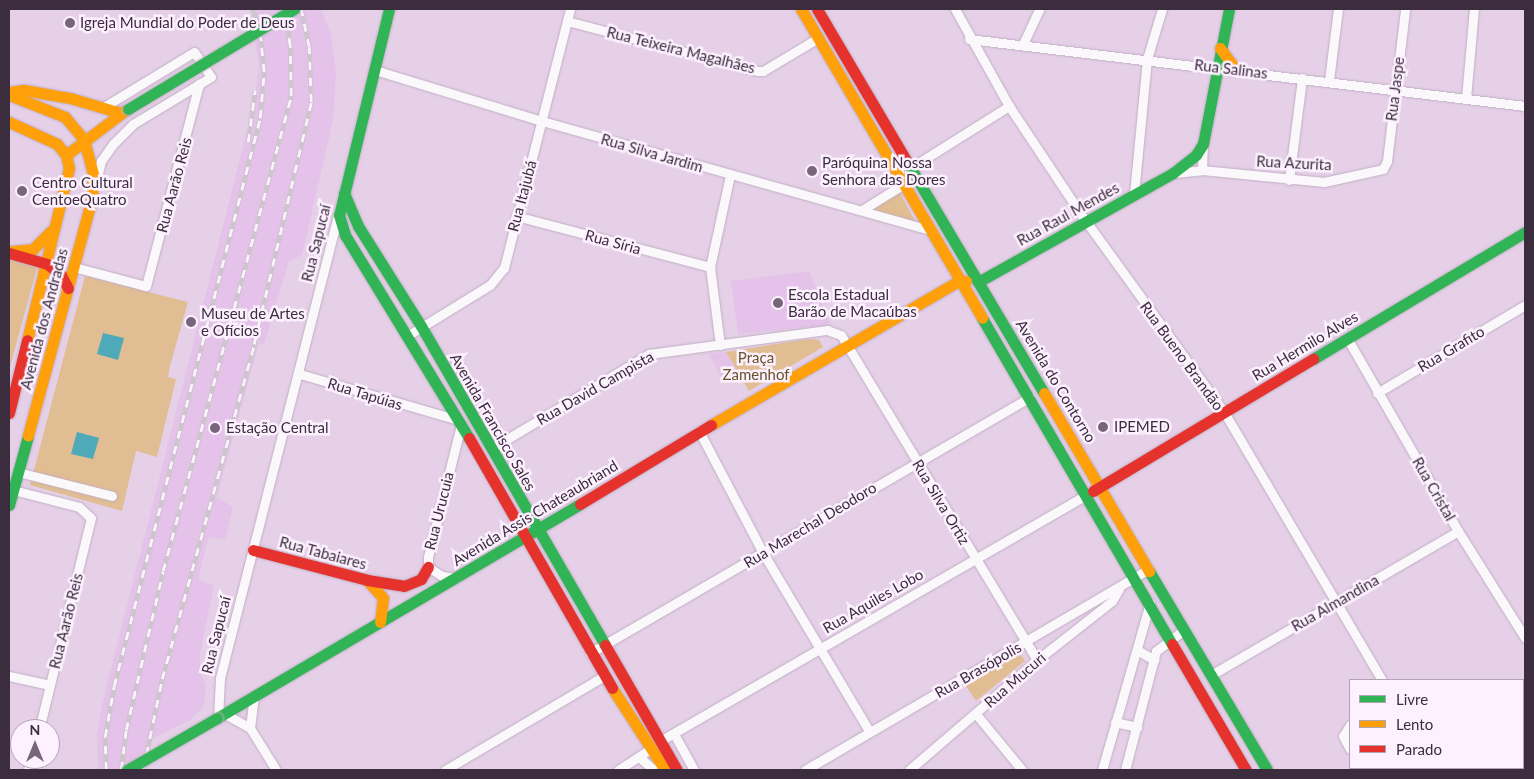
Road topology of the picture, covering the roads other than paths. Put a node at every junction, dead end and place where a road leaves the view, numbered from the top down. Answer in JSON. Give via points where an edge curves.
{"nodes":[{"id":1,"x":294,"y":9,"type":"edge"},
{"id":2,"x":389,"y":9,"type":"edge"},
{"id":3,"x":570,"y":9,"type":"edge"},
{"id":4,"x":801,"y":9,"type":"edge"},
{"id":5,"x":817,"y":9,"type":"edge"},
{"id":6,"x":955,"y":9,"type":"edge"},
{"id":7,"x":1039,"y":9,"type":"edge"},
{"id":8,"x":1162,"y":9,"type":"edge"},
{"id":9,"x":1229,"y":9,"type":"edge"},
{"id":10,"x":1338,"y":9,"type":"edge"},
{"id":11,"x":1405,"y":9,"type":"edge"},
{"id":12,"x":1474,"y":9,"type":"edge"},
{"id":13,"x":567,"y":20,"type":"junction"},
{"id":14,"x":818,"y":38,"type":"junction"},
{"id":15,"x":969,"y":39,"type":"junction"},
{"id":16,"x":1023,"y":44,"type":"junction"},
{"id":17,"x":1220,"y":48,"type":"junction"},
{"id":18,"x":1147,"y":59,"type":"junction"},
{"id":19,"x":1216,"y":67,"type":"junction"},
{"id":20,"x":375,"y":70,"type":"junction"},
{"id":21,"x":1236,"y":70,"type":"junction"},
{"id":22,"x":1302,"y":78,"type":"junction"},
{"id":23,"x":1329,"y":80,"type":"junction"},
{"id":24,"x":199,"y":84,"type":"junction"},
{"id":25,"x":1394,"y":88,"type":"junction"},
{"id":26,"x":9,"y":93,"type":"edge"},
{"id":27,"x":1466,"y":98,"type":"junction"},
{"id":28,"x":104,"y":106,"type":"junction"},
{"id":29,"x":1009,"y":106,"type":"junction"},
{"id":30,"x":1525,"y":106,"type":"edge"},
{"id":31,"x":124,"y":111,"type":"junction"},
{"id":32,"x":9,"y":122,"type":"edge"},
{"id":33,"x":542,"y":122,"type":"junction"},
{"id":34,"x":84,"y":140,"type":"junction"},
{"id":35,"x":1203,"y":144,"type":"junction"},
{"id":36,"x":66,"y":155,"type":"junction"},
{"id":37,"x":912,"y":167,"type":"junction"},
{"id":38,"x":1383,"y":169,"type":"joint"},
{"id":39,"x":1202,"y":170,"type":"junction"},
{"id":40,"x":1173,"y":173,"type":"junction"},
{"id":41,"x":730,"y":175,"type":"junction"},
{"id":42,"x":1289,"y":180,"type":"junction"},
{"id":43,"x":904,"y":184,"type":"junction"},
{"id":44,"x":344,"y":193,"type":"junction"},
{"id":45,"x":1134,"y":194,"type":"junction"},
{"id":46,"x":92,"y":198,"type":"junction"},
{"id":47,"x":862,"y":210,"type":"junction"},
{"id":48,"x":338,"y":214,"type":"junction"},
{"id":49,"x":516,"y":216,"type":"junction"},
{"id":50,"x":1085,"y":221,"type":"junction"},
{"id":51,"x":56,"y":226,"type":"junction"},
{"id":52,"x":929,"y":230,"type":"junction"},
{"id":53,"x":1525,"y":232,"type":"edge"},
{"id":54,"x":9,"y":252,"type":"edge"},
{"id":55,"x":968,"y":263,"type":"junction"},
{"id":56,"x":48,"y":264,"type":"junction"},
{"id":57,"x":74,"y":267,"type":"junction"},
{"id":58,"x":710,"y":267,"type":"junction"},
{"id":59,"x":958,"y":281,"type":"junction"},
{"id":60,"x":978,"y":282,"type":"junction"},
{"id":61,"x":68,"y":288,"type":"junction"},
{"id":62,"x":1525,"y":305,"type":"edge"},
{"id":63,"x":421,"y":326,"type":"junction"},
{"id":64,"x":407,"y":336,"type":"junction"},
{"id":65,"x":1347,"y":338,"type":"junction"},
{"id":66,"x":848,"y":343,"type":"junction"},
{"id":67,"x":720,"y":345,"type":"junction"},
{"id":68,"x":300,"y":374,"type":"junction"},
{"id":69,"x":1377,"y":393,"type":"junction"},
{"id":70,"x":1030,"y":397,"type":"junction"},
{"id":71,"x":445,"y":398,"type":"junction"},
{"id":72,"x":1224,"y":412,"type":"junction"},
{"id":73,"x":9,"y":413,"type":"edge"},
{"id":74,"x":429,"y":413,"type":"junction"},
{"id":75,"x":460,"y":422,"type":"junction"},
{"id":76,"x":699,"y":431,"type":"junction"},
{"id":77,"x":492,"y":448,"type":"junction"},
{"id":78,"x":916,"y":461,"type":"junction"},
{"id":79,"x":18,"y":472,"type":"junction"},
{"id":80,"x":1100,"y":486,"type":"junction"},
{"id":81,"x":11,"y":490,"type":"edge"},
{"id":82,"x":1087,"y":494,"type":"junction"},
{"id":83,"x":112,"y":496,"type":"dead end"},
{"id":84,"x":9,"y":505,"type":"edge"},
{"id":85,"x":539,"y":529,"type":"junction"},
{"id":86,"x":1458,"y":531,"type":"junction"},
{"id":87,"x":525,"y":537,"type":"junction"},
{"id":88,"x":253,"y":550,"type":"junction"},
{"id":89,"x":763,"y":553,"type":"junction"},
{"id":90,"x":976,"y":560,"type":"junction"},
{"id":91,"x":428,"y":567,"type":"junction"},
{"id":92,"x":1149,"y":569,"type":"junction"},
{"id":93,"x":457,"y":578,"type":"junction"},
{"id":94,"x":1136,"y":578,"type":"junction"},
{"id":95,"x":367,"y":580,"type":"junction"},
{"id":96,"x":1119,"y":589,"type":"junction"},
{"id":97,"x":1335,"y":602,"type":"junction"},
{"id":98,"x":1150,"y":603,"type":"junction"},
{"id":99,"x":380,"y":622,"type":"junction"},
{"id":100,"x":1184,"y":630,"type":"junction"},
{"id":101,"x":1525,"y":638,"type":"edge"},
{"id":102,"x":1171,"y":639,"type":"junction"},
{"id":103,"x":1026,"y":643,"type":"junction"},
{"id":104,"x":606,"y":645,"type":"junction"},
{"id":105,"x":820,"y":649,"type":"junction"},
{"id":106,"x":1137,"y":650,"type":"junction"},
{"id":107,"x":590,"y":653,"type":"junction"},
{"id":108,"x":1038,"y":660,"type":"junction"},
{"id":109,"x":1154,"y":660,"type":"junction"},
{"id":110,"x":1211,"y":675,"type":"junction"},
{"id":111,"x":9,"y":676,"type":"edge"},
{"id":112,"x":604,"y":676,"type":"junction"},
{"id":113,"x":1381,"y":679,"type":"edge"},
{"id":114,"x":50,"y":685,"type":"junction"},
{"id":115,"x":254,"y":697,"type":"junction"},
{"id":116,"x":976,"y":714,"type":"junction"},
{"id":117,"x":220,"y":716,"type":"junction"},
{"id":118,"x":42,"y":719,"type":"edge"},
{"id":119,"x":1115,"y":722,"type":"junction"},
{"id":120,"x":1137,"y":727,"type":"junction"},
{"id":121,"x":1349,"y":727,"type":"edge"},
{"id":122,"x":250,"y":728,"type":"junction"},
{"id":123,"x":869,"y":731,"type":"junction"},
{"id":124,"x":674,"y":734,"type":"junction"},
{"id":125,"x":660,"y":741,"type":"junction"},
{"id":126,"x":1349,"y":747,"type":"edge"},
{"id":127,"x":650,"y":749,"type":"junction"},
{"id":128,"x":639,"y":757,"type":"junction"},
{"id":129,"x":672,"y":769,"type":"edge"},
{"id":130,"x":127,"y":770,"type":"edge"},
{"id":131,"x":276,"y":770,"type":"edge"},
{"id":132,"x":445,"y":770,"type":"edge"},
{"id":133,"x":618,"y":770,"type":"edge"},
{"id":134,"x":654,"y":770,"type":"edge"},
{"id":135,"x":694,"y":770,"type":"edge"},
{"id":136,"x":806,"y":770,"type":"edge"},
{"id":137,"x":909,"y":770,"type":"edge"},
{"id":138,"x":1022,"y":770,"type":"edge"},
{"id":139,"x":1102,"y":770,"type":"edge"},
{"id":140,"x":1125,"y":770,"type":"edge"},
{"id":141,"x":1246,"y":770,"type":"edge"},
{"id":142,"x":1267,"y":770,"type":"edge"}],
"edges":[{"from":1,"to":31,"type":"street","bridge":true},
{"from":2,"to":20,"type":"street","name":"Rua Sapucaí"},
{"from":3,"to":13,"type":"street","name":"Rua Itajubá"},
{"from":4,"to":14,"type":"street","name":"Avenida do Contorno"},
{"from":5,"to":37,"type":"street","name":"Avenida do Contorno"},
{"from":6,"to":15,"type":"street"},
{"from":7,"to":16,"type":"street"},
{"from":8,"to":18,"type":"street"},
{"from":9,"to":17,"type":"street"},
{"from":10,"to":23,"type":"street"},
{"from":11,"to":25,"type":"street","name":"Rua Jaspe"},
{"from":12,"to":27,"type":"street"},
{"from":13,"to":14,"type":"street","name":"Rua Teixeira Magalhães","via":[[751,71],[763,71]]},
{"from":13,"to":33,"type":"street","name":"Rua Itajubá"},
{"from":14,"to":43,"type":"street","name":"Avenida do Contorno"},
{"from":15,"to":16,"type":"street","name":"Rua Salinas"},
{"from":15,"to":29,"type":"street","name":"Rua Bueno Brandão"},
{"from":16,"to":18,"type":"street","name":"Rua Salinas"},
{"from":17,"to":19,"type":"street"},
{"from":17,"to":21,"type":"street"},
{"from":18,"to":19,"type":"street","name":"Rua Salinas"},
{"from":18,"to":45,"type":"street"},
{"from":19,"to":21,"type":"street","name":"Rua Salinas"},
{"from":19,"to":35,"type":"street"},
{"from":20,"to":33,"type":"street","name":"Rua Silva Jardim"},
{"from":20,"to":44,"type":"street","name":"Rua Sapucaí"},
{"from":21,"to":22,"type":"street","name":"Rua Salinas"},
{"from":22,"to":23,"type":"street","name":"Rua Salinas"},
{"from":22,"to":42,"type":"street"},
{"from":23,"to":25,"type":"street","name":"Rua Salinas"},
{"from":24,"to":28,"type":"street","via":[[211,77],[194,52]]},
{"from":24,"to":46,"type":"street","via":[[133,124],[113,144],[101,161]]},
{"from":24,"to":57,"type":"street","name":"Rua Aarão Reis","via":[[146,286]]},
{"from":25,"to":27,"type":"street","name":"Rua Salinas"},
{"from":25,"to":38,"type":"street","name":"Rua Jaspe","via":[[1387,161]]},
{"from":26,"to":28,"type":"street","via":[[24,90]]},
{"from":26,"to":34,"type":"street","via":[[65,117]]},
{"from":27,"to":30,"type":"street","name":"Rua Salinas"},
{"from":28,"to":31,"type":"street"},
{"from":29,"to":37,"type":"street"},
{"from":29,"to":50,"type":"street","name":"Rua Bueno Brandão"},
{"from":31,"to":34,"type":"street"},
{"from":32,"to":36,"type":"street","via":[[46,138]]},
{"from":33,"to":41,"type":"street","name":"Rua Silva Jardim"},
{"from":33,"to":49,"type":"street","name":"Rua Itajubá"},
{"from":34,"to":36,"type":"street"},
{"from":34,"to":46,"type":"street","name":"Avenida dos Andradas","via":[[91,157]]},
{"from":35,"to":39,"type":"street"},
{"from":35,"to":40,"type":"street","via":[[1196,155]]},
{"from":36,"to":51,"type":"street","name":"Avenida dos Andradas","via":[[68,182]]},
{"from":37,"to":55,"type":"street","name":"Avenida do Contorno"},
{"from":38,"to":42,"type":"street","name":"Rua Azurita","via":[[1324,182]]},
{"from":39,"to":40,"type":"street","name":"Rua Azurita"},
{"from":39,"to":42,"type":"street","name":"Rua Azurita"},
{"from":40,"to":45,"type":"street","name":"Rua Raul Mendes"},
{"from":41,"to":47,"type":"street","name":"Rua Silva Jardim"},
{"from":41,"to":58,"type":"street"},
{"from":43,"to":47,"type":"street"},
{"from":43,"to":52,"type":"street","name":"Avenida do Contorno"},
{"from":44,"to":48,"type":"street","name":"Rua Sapucaí"},
{"from":44,"to":63,"type":"street","name":"Avenida Francisco Sales","via":[[358,226]]},
{"from":45,"to":50,"type":"street","name":"Rua Raul Mendes"},
{"from":46,"to":57,"type":"street","name":"Avenida dos Andradas"},
{"from":47,"to":52,"type":"street","name":"Rua Silva Jardim"},
{"from":48,"to":64,"type":"street","name":"Avenida Francisco Sales","via":[[345,235]]},
{"from":48,"to":68,"type":"street","name":"Rua Sapucaí"},
{"from":49,"to":58,"type":"street","name":"Rua Síria"},
{"from":49,"to":63,"type":"street","name":"Rua Itajubá","via":[[504,268],[498,277]]},
{"from":50,"to":60,"type":"street","name":"Rua Raul Mendes"},
{"from":50,"to":72,"type":"street","name":"Rua Bueno Brandão"},
{"from":51,"to":54,"type":"street","via":[[33,249]]},
{"from":51,"to":56,"type":"street","name":"Avenida dos Andradas"},
{"from":52,"to":59,"type":"street","name":"Avenida do Contorno"},
{"from":53,"to":65,"type":"street","name":"Rua Hermilo Alves"},
{"from":54,"to":56,"type":"street"},
{"from":55,"to":59,"type":"street"},
{"from":55,"to":60,"type":"street","name":"Avenida do Contorno"},
{"from":56,"to":61,"type":"street","via":[[61,275]]},
{"from":56,"to":73,"type":"street","name":"Avenida dos Andradas"},
{"from":57,"to":61,"type":"street","name":"Avenida dos Andradas"},
{"from":58,"to":67,"type":"street"},
{"from":59,"to":60,"type":"street"},
{"from":59,"to":66,"type":"street","name":"Avenida Assis Chateaubriand"},
{"from":59,"to":70,"type":"street","name":"Avenida do Contorno"},
{"from":60,"to":80,"type":"street","name":"Avenida do Contorno"},
{"from":61,"to":79,"type":"street","name":"Avenida dos Andradas"},
{"from":62,"to":69,"type":"street","name":"Rua Grafito"},
{"from":63,"to":64,"type":"street","name":"Rua Itajubá"},
{"from":63,"to":77,"type":"street","name":"Avenida Francisco Sales"},
{"from":64,"to":71,"type":"street","name":"Avenida Francisco Sales"},
{"from":65,"to":69,"type":"street","name":"Rua Cristal"},
{"from":65,"to":72,"type":"street","name":"Rua Hermilo Alves"},
{"from":66,"to":67,"type":"street","name":"Rua David Campista","via":[[841,335],[827,330]]},
{"from":66,"to":76,"type":"street","name":"Avenida Assis Chateaubriand"},
{"from":66,"to":78,"type":"street","name":"Rua Silva Ortiz"},
{"from":67,"to":77,"type":"street","name":"Rua David Campista","via":[[649,354]]},
{"from":68,"to":74,"type":"street","name":"Rua Tapúias"},
{"from":68,"to":88,"type":"street","name":"Rua Sapucaí"},
{"from":69,"to":86,"type":"street","name":"Rua Cristal"},
{"from":70,"to":78,"type":"street","name":"Rua Marechal Deodoro"},
{"from":70,"to":82,"type":"street","name":"Avenida do Contorno"},
{"from":71,"to":74,"type":"street"},
{"from":71,"to":75,"type":"street","name":"Avenida Francisco Sales"},
{"from":72,"to":80,"type":"street","name":"Rua Hermilo Alves"},
{"from":72,"to":97,"type":"street","name":"Rua Bueno Brandão"},
{"from":74,"to":75,"type":"street","name":"Rua Tapúias"},
{"from":75,"to":87,"type":"street","name":"Avenida Francisco Sales"},
{"from":75,"to":91,"type":"street","name":"Rua Urucuia"},
{"from":76,"to":85,"type":"street","name":"Avenida Assis Chateaubriand"},
{"from":76,"to":89,"type":"street"},
{"from":77,"to":85,"type":"street","name":"Avenida Francisco Sales"},
{"from":78,"to":89,"type":"street","name":"Rua Marechal Deodoro"},
{"from":78,"to":90,"type":"street","name":"Rua Silva Ortiz"},
{"from":79,"to":81,"type":"street","name":"Avenida dos Andradas"},
{"from":79,"to":83,"type":"street"},
{"from":80,"to":82,"type":"street","name":"Rua Aquiles Lobo"},
{"from":80,"to":92,"type":"street","name":"Avenida do Contorno"},
{"from":81,"to":84,"type":"street","name":"Avenida dos Andradas"},
{"from":81,"to":114,"type":"street","name":"Rua Aarão Reis","via":[[79,507],[88,514],[91,524]]},
{"from":82,"to":90,"type":"street","name":"Rua Aquiles Lobo"},
{"from":82,"to":94,"type":"street","name":"Avenida do Contorno"},
{"from":85,"to":87,"type":"street","name":"Avenida Assis Chateaubriand"},
{"from":85,"to":104,"type":"street","name":"Avenida Francisco Sales"},
{"from":86,"to":97,"type":"street","name":"Rua Almandina"},
{"from":86,"to":101,"type":"street","name":"Rua Cristal"},
{"from":87,"to":93,"type":"street","name":"Avenida Assis Chateaubriand"},
{"from":87,"to":107,"type":"street","name":"Avenida Francisco Sales"},
{"from":88,"to":95,"type":"street","name":"Rua Tabaiares"},
{"from":88,"to":117,"type":"street","name":"Rua Sapucaí","via":[[220,678]]},
{"from":89,"to":104,"type":"street","name":"Rua Marechal Deodoro"},
{"from":89,"to":105,"type":"street"},
{"from":90,"to":103,"type":"street","name":"Rua Silva Ortiz"},
{"from":90,"to":105,"type":"street","name":"Rua Aquiles Lobo"},
{"from":91,"to":93,"type":"street","name":"Rua Urucuia","via":[[442,576]]},
{"from":91,"to":95,"type":"street","via":[[412,584],[404,586]]},
{"from":92,"to":94,"type":"street","name":"Rua Brasópolis"},
{"from":92,"to":100,"type":"street","name":"Avenida do Contorno"},
{"from":93,"to":99,"type":"street","name":"Avenida Assis Chateaubriand"},
{"from":94,"to":96,"type":"street","name":"Rua Brasópolis"},
{"from":94,"to":98,"type":"street","name":"Avenida do Contorno"},
{"from":95,"to":99,"type":"street","name":"Rua Tabaiares","via":[[384,598]]},
{"from":96,"to":103,"type":"street","name":"Rua Brasópolis"},
{"from":96,"to":108,"type":"street","name":"Rua Mucuri","via":[[1112,601]]},
{"from":97,"to":110,"type":"street","name":"Rua Almandina"},
{"from":97,"to":113,"type":"street","name":"Rua Bueno Brandão"},
{"from":98,"to":102,"type":"street","name":"Avenida do Contorno"},
{"from":98,"to":106,"type":"street"},
{"from":99,"to":115,"type":"street","name":"Avenida Assis Chateaubriand"},
{"from":100,"to":102,"type":"street"},
{"from":100,"to":110,"type":"street","name":"Avenida do Contorno"},
{"from":102,"to":109,"type":"street","via":[[1158,648]]},
{"from":102,"to":141,"type":"street","name":"Avenida do Contorno"},
{"from":103,"to":108,"type":"street","name":"Rua Silva Ortiz"},
{"from":103,"to":123,"type":"street","name":"Rua Brasópolis"},
{"from":104,"to":107,"type":"street","name":"Rua Marechal Deodoro"},
{"from":104,"to":125,"type":"street","name":"Avenida Francisco Sales"},
{"from":105,"to":123,"type":"street"},
{"from":105,"to":124,"type":"street","name":"Rua Aquiles Lobo"},
{"from":106,"to":109,"type":"street"},
{"from":106,"to":119,"type":"street"},
{"from":107,"to":112,"type":"street","name":"Avenida Francisco Sales"},
{"from":108,"to":116,"type":"street","name":"Rua Mucuri"},
{"from":109,"to":120,"type":"street"},
{"from":110,"to":142,"type":"street","name":"Avenida do Contorno"},
{"from":111,"to":114,"type":"street"},
{"from":112,"to":127,"type":"street","name":"Avenida Francisco Sales"},
{"from":112,"to":132,"type":"street"},
{"from":114,"to":118,"type":"street","name":"Rua Aarão Reis"},
{"from":115,"to":117,"type":"street","name":"Avenida Assis Chateaubriand"},
{"from":115,"to":122,"type":"street"},
{"from":116,"to":137,"type":"street","name":"Rua Mucuri"},
{"from":116,"to":138,"type":"street"},
{"from":117,"to":122,"type":"street"},
{"from":117,"to":130,"type":"street","name":"Avenida Assis Chateaubriand","bridge":true},
{"from":119,"to":120,"type":"street"},
{"from":119,"to":139,"type":"street"},
{"from":120,"to":140,"type":"street"},
{"from":121,"to":126,"type":"street","via":[[1343,736]]},
{"from":122,"to":131,"type":"street"},
{"from":123,"to":136,"type":"street","name":"Rua Brasópolis"},
{"from":124,"to":125,"type":"street","name":"Rua Aquiles Lobo"},
{"from":124,"to":135,"type":"street"},
{"from":125,"to":129,"type":"street","name":"Avenida Francisco Sales"},
{"from":127,"to":128,"type":"street"},
{"from":127,"to":129,"type":"street","name":"Avenida Francisco Sales"},
{"from":128,"to":133,"type":"street"},
{"from":128,"to":134,"type":"street"}]}
